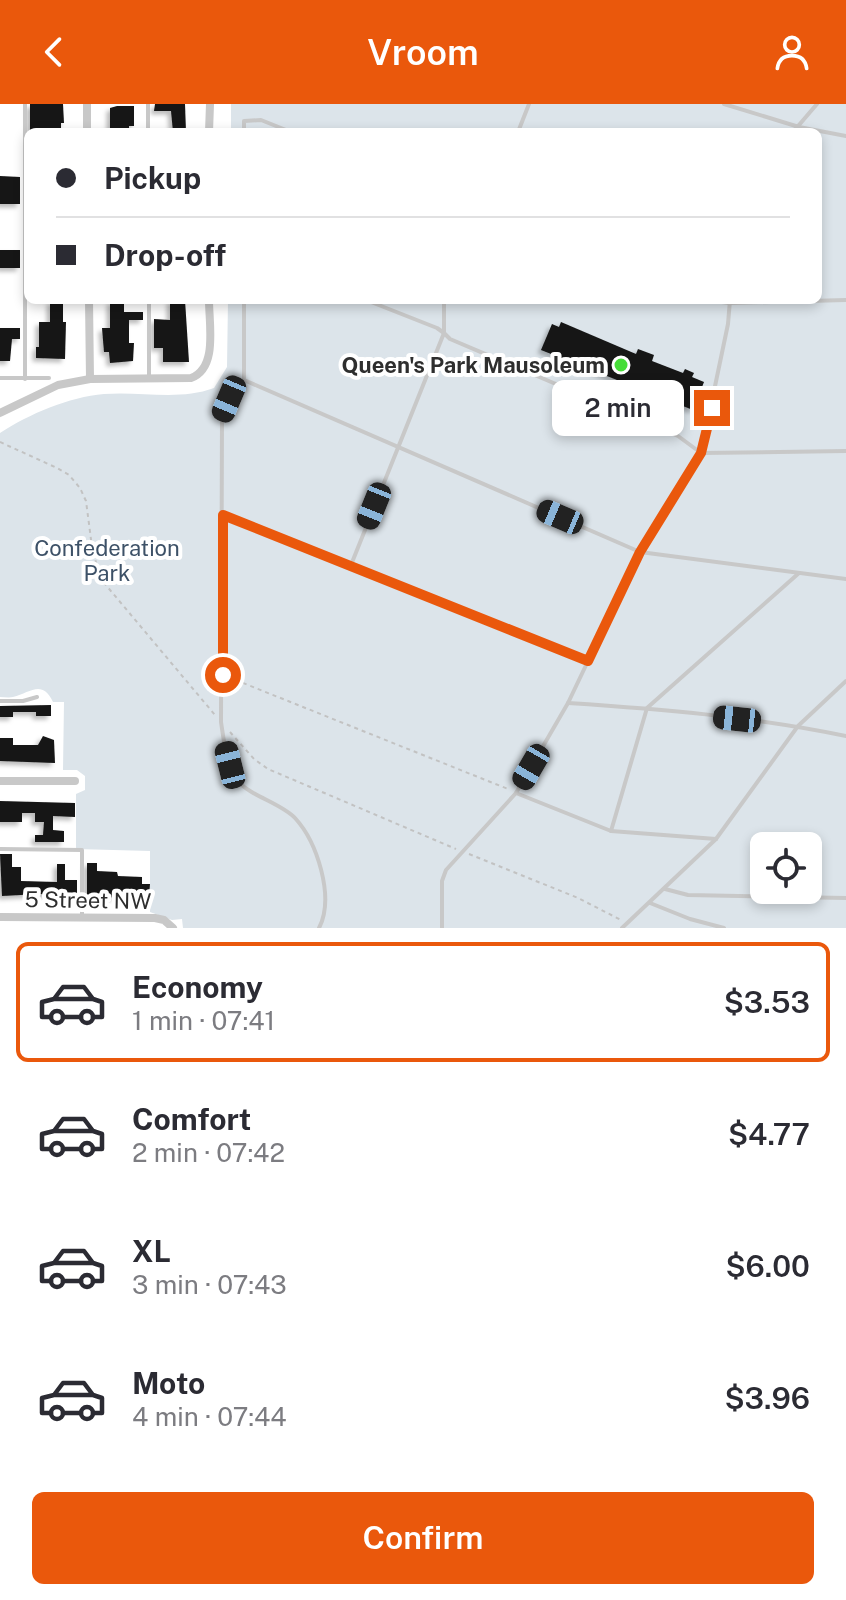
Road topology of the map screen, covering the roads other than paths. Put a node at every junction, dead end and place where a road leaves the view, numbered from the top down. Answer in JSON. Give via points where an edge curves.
{"nodes":[{"id":1,"x":25,"y":104,"type":"edge"},
{"id":2,"x":87,"y":104,"type":"edge"},
{"id":3,"x":148,"y":104,"type":"edge"},
{"id":4,"x":210,"y":104,"type":"edge"},
{"id":5,"x":529,"y":104,"type":"edge"},
{"id":6,"x":724,"y":104,"type":"edge"},
{"id":7,"x":817,"y":104,"type":"edge"},
{"id":8,"x":799,"y":127,"type":"junction"},
{"id":9,"x":25,"y":128,"type":"edge"},
{"id":10,"x":87,"y":128,"type":"edge"},
{"id":11,"x":148,"y":128,"type":"edge"},
{"id":12,"x":209,"y":128,"type":"edge"},
{"id":13,"x":244,"y":128,"type":"edge"},
{"id":14,"x":281,"y":128,"type":"edge"},
{"id":15,"x":520,"y":128,"type":"edge"},
{"id":16,"x":804,"y":128,"type":"edge"},
{"id":17,"x":822,"y":131,"type":"edge"},
{"id":18,"x":846,"y":136,"type":"edge"},
{"id":19,"x":822,"y":300,"type":"edge"},
{"id":20,"x":846,"y":300,"type":"edge"},
{"id":21,"x":25,"y":304,"type":"edge"},
{"id":22,"x":89,"y":304,"type":"edge"},
{"id":23,"x":149,"y":304,"type":"edge"},
{"id":24,"x":209,"y":304,"type":"edge"},
{"id":25,"x":244,"y":304,"type":"edge"},
{"id":26,"x":376,"y":304,"type":"edge"},
{"id":27,"x":444,"y":304,"type":"edge"},
{"id":28,"x":730,"y":304,"type":"edge"},
{"id":29,"x":444,"y":333,"type":"junction"},
{"id":30,"x":0,"y":378,"type":"edge"},
{"id":31,"x":49,"y":378,"type":"dead end"},
{"id":32,"x":25,"y":379,"type":"junction"},
{"id":33,"x":90,"y":379,"type":"junction"},
{"id":34,"x":149,"y":379,"type":"junction"},
{"id":35,"x":244,"y":380,"type":"junction"},
{"id":36,"x":0,"y":413,"type":"edge"},
{"id":37,"x":398,"y":448,"type":"junction"},
{"id":38,"x":846,"y":451,"type":"edge"},
{"id":39,"x":701,"y":453,"type":"junction"},
{"id":40,"x":223,"y":515,"type":"junction"},
{"id":41,"x":640,"y":552,"type":"junction"},
{"id":42,"x":351,"y":565,"type":"junction"},
{"id":43,"x":799,"y":573,"type":"junction"},
{"id":44,"x":846,"y":579,"type":"edge"},
{"id":45,"x":588,"y":661,"type":"junction"},
{"id":46,"x":846,"y":681,"type":"edge"},
{"id":47,"x":37,"y":697,"type":"dead end"},
{"id":48,"x":0,"y":701,"type":"edge"},
{"id":49,"x":568,"y":703,"type":"junction"},
{"id":50,"x":647,"y":708,"type":"junction"},
{"id":51,"x":798,"y":726,"type":"junction"},
{"id":52,"x":846,"y":736,"type":"edge"},
{"id":53,"x":0,"y":781,"type":"edge"},
{"id":54,"x":75,"y":781,"type":"dead end"},
{"id":55,"x":516,"y":793,"type":"junction"},
{"id":56,"x":611,"y":831,"type":"junction"},
{"id":57,"x":716,"y":839,"type":"junction"},
{"id":58,"x":0,"y":849,"type":"edge"},
{"id":59,"x":665,"y":889,"type":"junction"},
{"id":60,"x":846,"y":898,"type":"edge"},
{"id":61,"x":650,"y":903,"type":"junction"},
{"id":62,"x":0,"y":917,"type":"edge"},
{"id":63,"x":82,"y":917,"type":"junction"},
{"id":64,"x":624,"y":926,"type":"edge"},
{"id":65,"x":173,"y":928,"type":"edge"},
{"id":66,"x":319,"y":928,"type":"edge"},
{"id":67,"x":442,"y":928,"type":"edge"},
{"id":68,"x":724,"y":928,"type":"edge"}],
"edges":[{"from":1,"to":9,"type":"lane"},
{"from":2,"to":10,"type":"street"},
{"from":3,"to":11,"type":"lane"},
{"from":4,"to":12,"type":"street"},
{"from":5,"to":15,"type":"lane"},
{"from":6,"to":8,"type":"lane"},
{"from":7,"to":8,"type":"lane"},
{"from":8,"to":16,"type":"lane"},
{"from":13,"to":14,"type":"lane","via":[[244,121],[261,120]]},
{"from":17,"to":18,"type":"lane"},
{"from":19,"to":20,"type":"lane"},
{"from":21,"to":32,"type":"lane"},
{"from":22,"to":33,"type":"street"},
{"from":23,"to":34,"type":"lane"},
{"from":24,"to":34,"type":"street","via":[[208,363],[202,374]]},
{"from":25,"to":35,"type":"lane"},
{"from":26,"to":29,"type":"lane"},
{"from":27,"to":29,"type":"lane"},
{"from":28,"to":39,"type":"lane"},
{"from":29,"to":37,"type":"lane"},
{"from":29,"to":39,"type":"lane","via":[[678,436]]},
{"from":30,"to":32,"type":"lane"},
{"from":31,"to":32,"type":"lane"},
{"from":33,"to":34,"type":"street"},
{"from":33,"to":36,"type":"street","via":[[58,385]]},
{"from":35,"to":37,"type":"lane"},
{"from":35,"to":40,"type":"lane","via":[[235,384],[222,414]]},
{"from":37,"to":41,"type":"lane"},
{"from":37,"to":42,"type":"lane"},
{"from":38,"to":39,"type":"lane"},
{"from":39,"to":41,"type":"lane"},
{"from":40,"to":42,"type":"lane"},
{"from":40,"to":66,"type":"lane","via":[[221,722],[230,765],[239,783],[294,817],[312,847],[325,896]]},
{"from":41,"to":43,"type":"lane"},
{"from":41,"to":45,"type":"lane"},
{"from":42,"to":45,"type":"lane"},
{"from":43,"to":44,"type":"lane"},
{"from":43,"to":50,"type":"lane"},
{"from":45,"to":49,"type":"lane"},
{"from":46,"to":51,"type":"lane"},
{"from":47,"to":48,"type":"lane"},
{"from":49,"to":50,"type":"lane"},
{"from":49,"to":55,"type":"lane"},
{"from":50,"to":51,"type":"lane"},
{"from":50,"to":56,"type":"lane"},
{"from":51,"to":52,"type":"lane"},
{"from":51,"to":57,"type":"lane"},
{"from":53,"to":54,"type":"street"},
{"from":55,"to":56,"type":"lane"},
{"from":55,"to":67,"type":"lane","via":[[446,870]]},
{"from":56,"to":57,"type":"lane"},
{"from":57,"to":59,"type":"lane"},
{"from":58,"to":63,"type":"lane","via":[[82,850]]},
{"from":59,"to":60,"type":"lane","via":[[688,895]]},
{"from":59,"to":61,"type":"lane"},
{"from":61,"to":64,"type":"lane"},
{"from":61,"to":68,"type":"lane"},
{"from":62,"to":63,"type":"street","name":"5 Street NW"},
{"from":63,"to":65,"type":"street","name":"5 Street NW","via":[[155,918]]}]}
